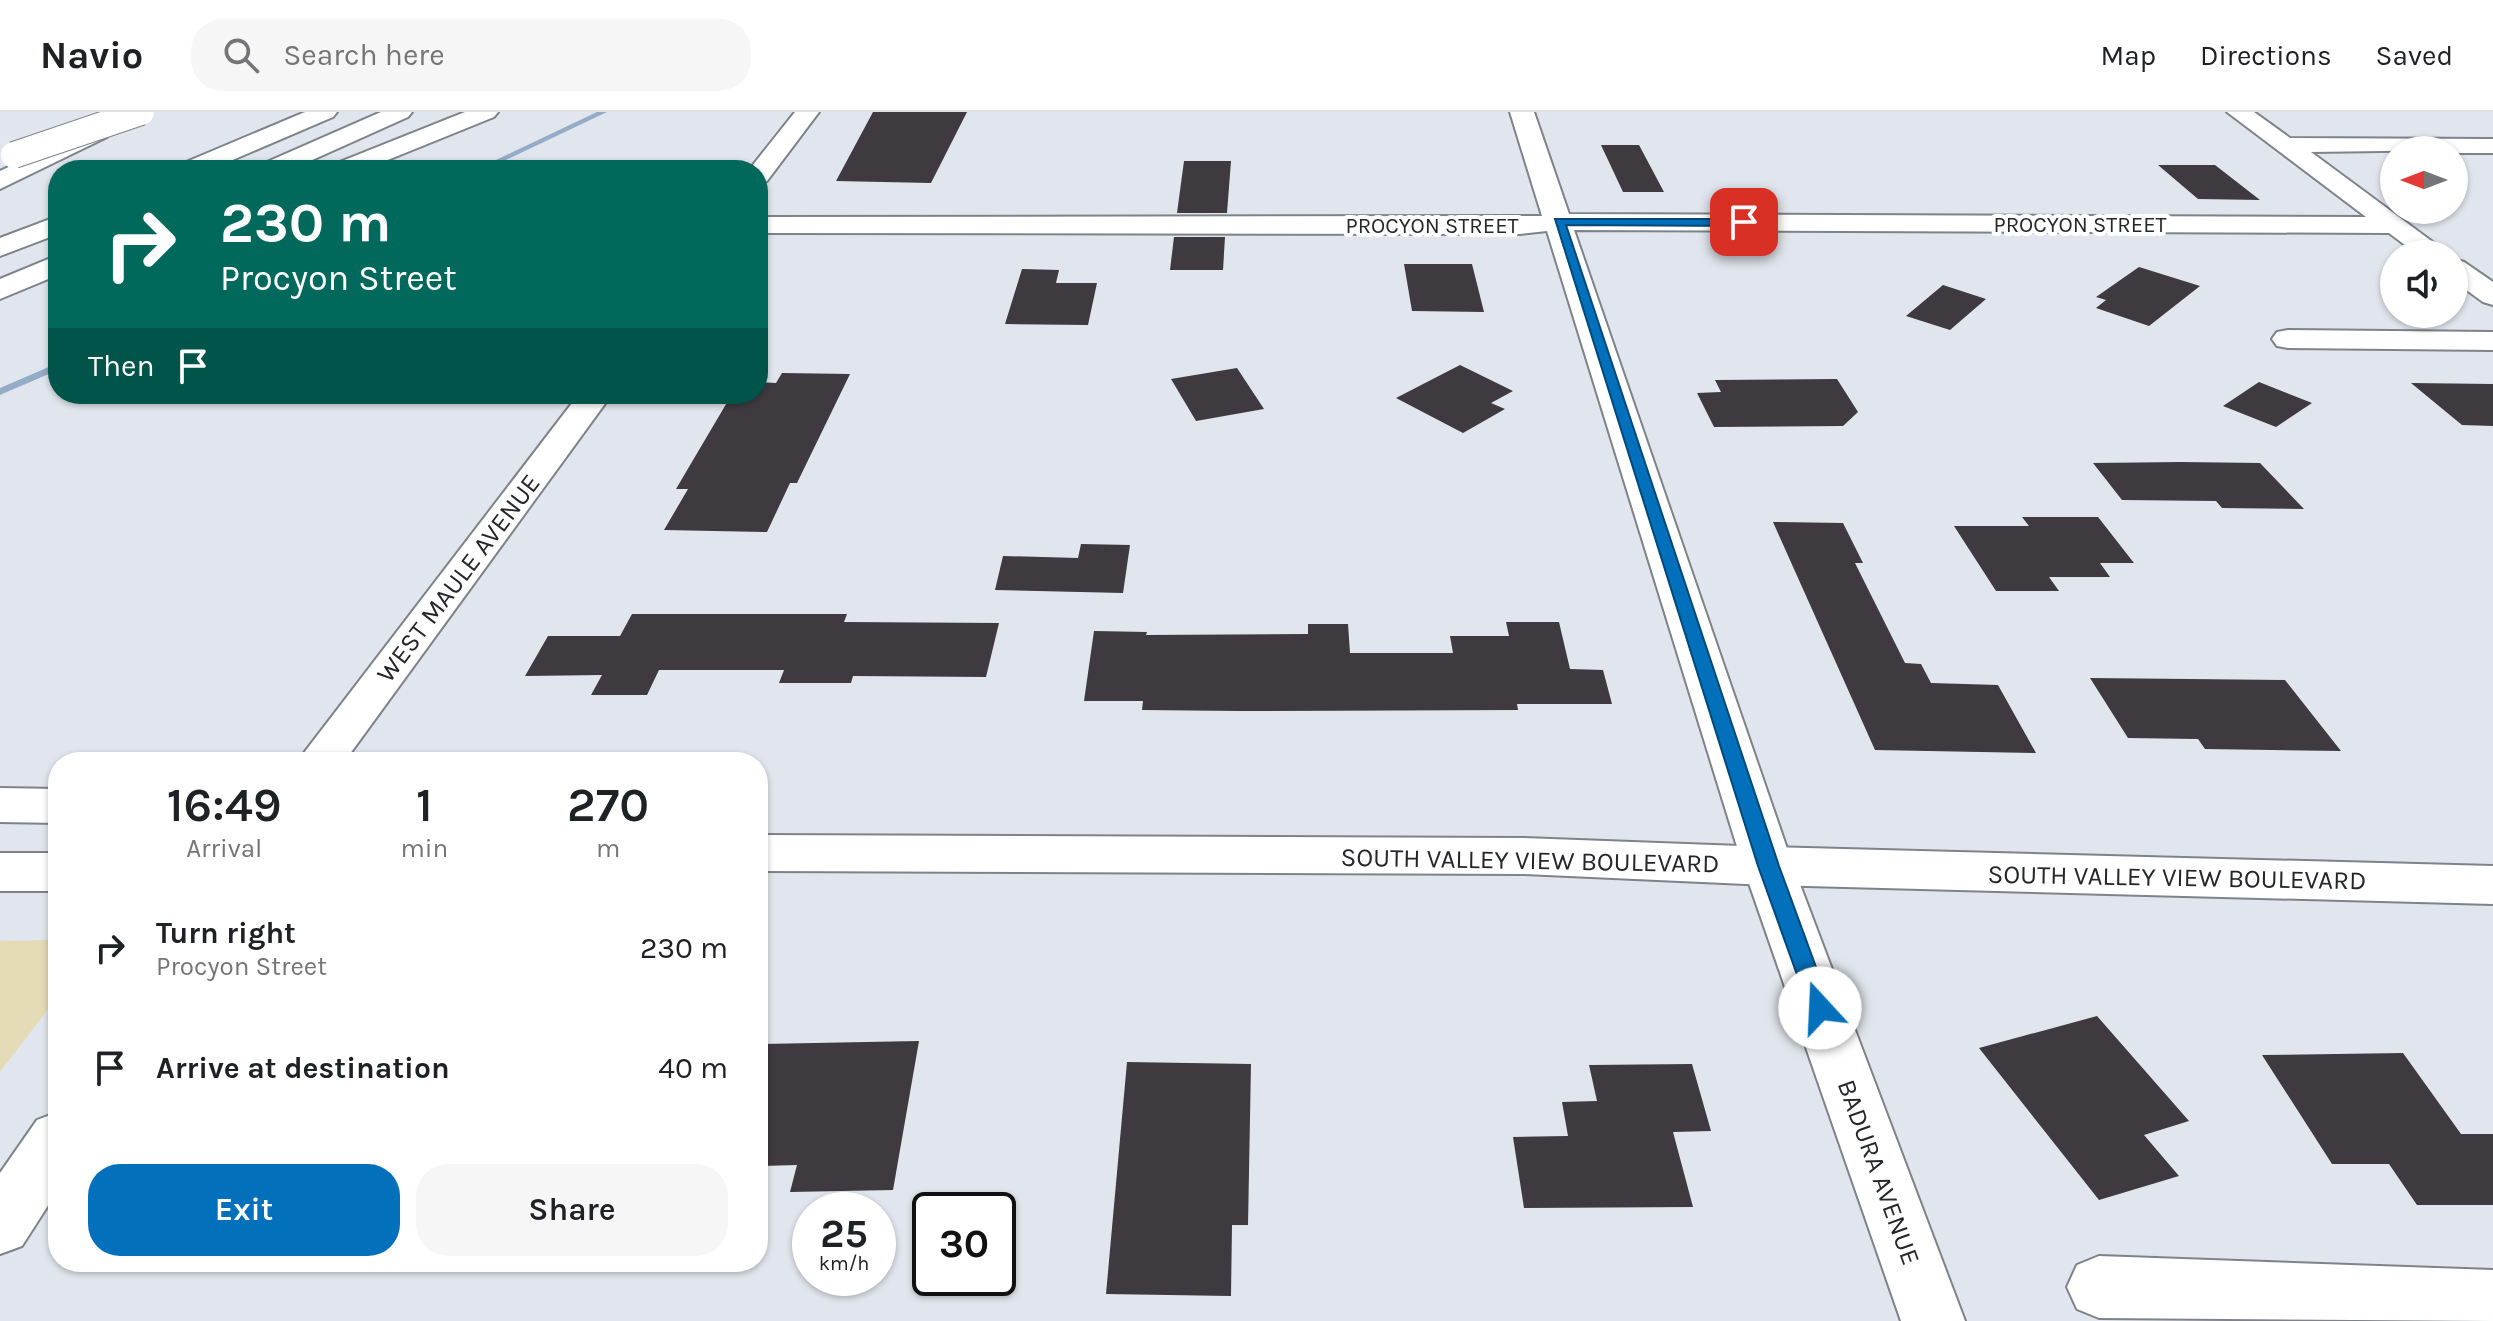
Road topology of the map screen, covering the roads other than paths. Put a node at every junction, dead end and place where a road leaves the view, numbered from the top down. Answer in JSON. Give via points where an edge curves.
{"nodes":[{"id":1,"x":138,"y":112,"type":"edge"},
{"id":2,"x":325,"y":112,"type":"edge"},
{"id":3,"x":400,"y":112,"type":"edge"},
{"id":4,"x":486,"y":112,"type":"edge"},
{"id":5,"x":807,"y":112,"type":"edge"},
{"id":6,"x":1522,"y":112,"type":"edge"},
{"id":7,"x":2239,"y":112,"type":"edge"},
{"id":8,"x":2284,"y":145,"type":"junction"},
{"id":9,"x":2493,"y":146,"type":"edge"},
{"id":10,"x":7,"y":157,"type":"edge"},
{"id":11,"x":212,"y":160,"type":"edge"},
{"id":12,"x":292,"y":160,"type":"edge"},
{"id":13,"x":366,"y":160,"type":"edge"},
{"id":14,"x":768,"y":163,"type":"edge"},
{"id":15,"x":0,"y":181,"type":"edge"},
{"id":16,"x":1559,"y":222,"type":"junction"},
{"id":17,"x":768,"y":225,"type":"edge"},
{"id":18,"x":2394,"y":225,"type":"junction"},
{"id":19,"x":48,"y":228,"type":"edge"},
{"id":20,"x":2415,"y":240,"type":"edge"},
{"id":21,"x":0,"y":248,"type":"edge"},
{"id":22,"x":48,"y":268,"type":"edge"},
{"id":23,"x":2468,"y":278,"type":"edge"},
{"id":24,"x":48,"y":287,"type":"edge"},
{"id":25,"x":0,"y":290,"type":"edge"},
{"id":26,"x":2493,"y":296,"type":"edge"},
{"id":27,"x":0,"y":306,"type":"edge"},
{"id":28,"x":2288,"y":339,"type":"dead end"},
{"id":29,"x":2493,"y":341,"type":"edge"},
{"id":30,"x":588,"y":404,"type":"edge"},
{"id":31,"x":328,"y":752,"type":"edge"},
{"id":32,"x":0,"y":805,"type":"edge"},
{"id":33,"x":48,"y":806,"type":"edge"},
{"id":34,"x":768,"y":853,"type":"edge"},
{"id":35,"x":1768,"y":866,"type":"junction"},
{"id":36,"x":0,"y":872,"type":"edge"},
{"id":37,"x":48,"y":872,"type":"edge"},
{"id":38,"x":2493,"y":885,"type":"edge"},
{"id":39,"x":48,"y":1154,"type":"edge"},
{"id":40,"x":0,"y":1225,"type":"edge"},
{"id":41,"x":2099,"y":1287,"type":"dead end"},
{"id":42,"x":2478,"y":1307,"type":"edge"},
{"id":43,"x":1933,"y":1321,"type":"edge"}],
"edges":[{"from":1,"to":10,"type":"main road","bridge":true},
{"from":1,"to":15,"type":"main road"},
{"from":2,"to":11,"type":"main road"},
{"from":3,"to":12,"type":"main road"},
{"from":4,"to":13,"type":"main road"},
{"from":5,"to":14,"type":"main road"},
{"from":6,"to":16,"type":"main road","name":"BADURA AVENUE"},
{"from":7,"to":8,"type":"main road"},
{"from":8,"to":9,"type":"main road"},
{"from":8,"to":18,"type":"main road"},
{"from":16,"to":17,"type":"main road","name":"PROCYON STREET"},
{"from":16,"to":18,"type":"main road","name":"PROCYON STREET"},
{"from":16,"to":35,"type":"main road","name":"BADURA AVENUE"},
{"from":18,"to":20,"type":"main road"},
{"from":19,"to":21,"type":"main road"},
{"from":22,"to":25,"type":"main road"},
{"from":23,"to":26,"type":"main road"},
{"from":24,"to":27,"type":"main road"},
{"from":28,"to":29,"type":"main road"},
{"from":30,"to":31,"type":"main road","name":"WEST MAULE AVENUE"},
{"from":32,"to":33,"type":"main road"},
{"from":34,"to":35,"type":"main road","name":"SOUTH VALLEY VIEW BOULEVARD","via":[[1524,856]]},
{"from":35,"to":38,"type":"main road","name":"SOUTH VALLEY VIEW BOULEVARD"},
{"from":35,"to":43,"type":"main road","name":"BADURA AVENUE"},
{"from":36,"to":37,"type":"main road"},
{"from":39,"to":40,"type":"main road"},
{"from":41,"to":42,"type":"main road"}]}
